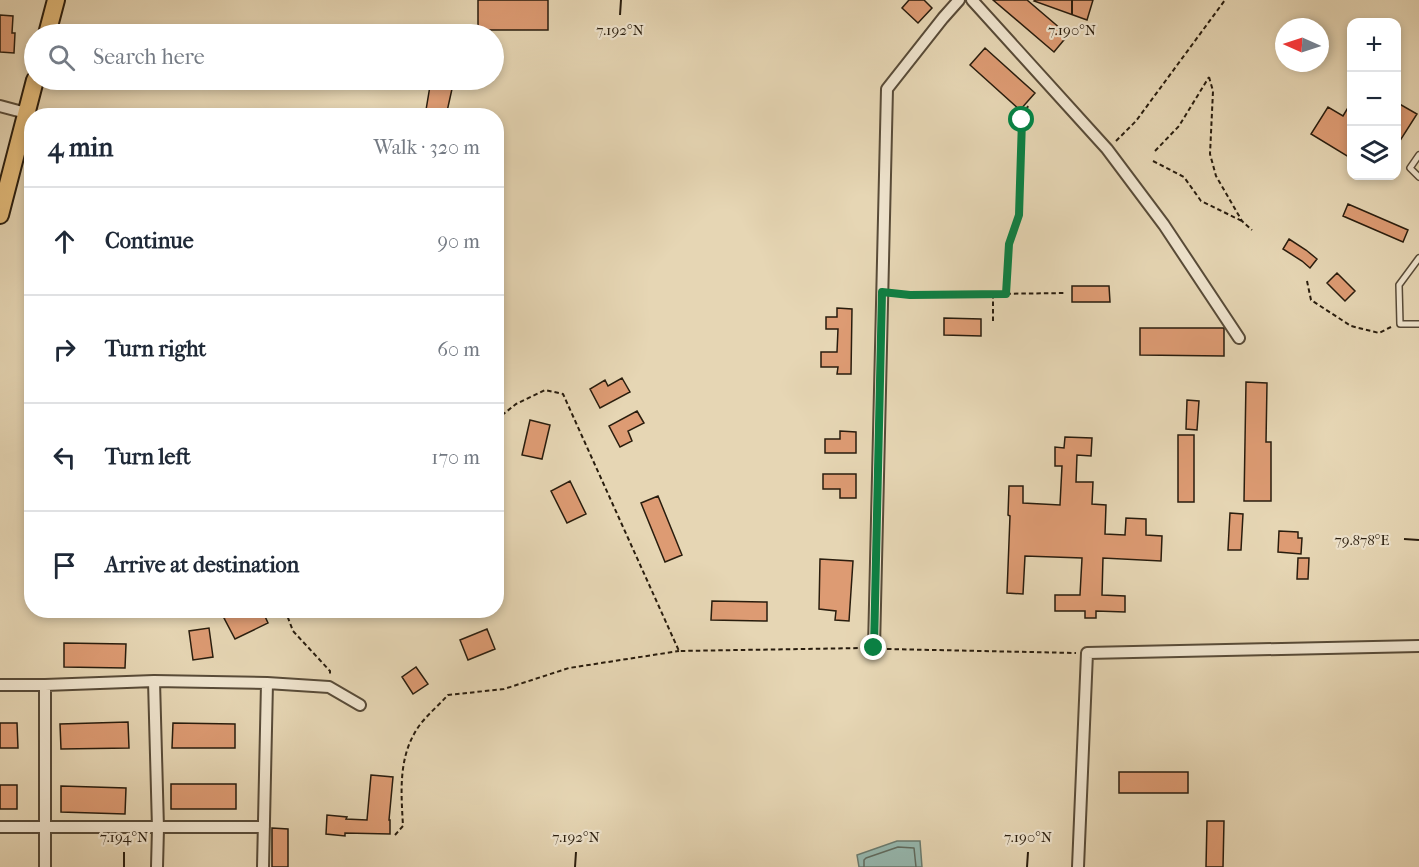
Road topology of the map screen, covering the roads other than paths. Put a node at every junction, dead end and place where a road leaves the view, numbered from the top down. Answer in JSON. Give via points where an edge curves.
{"nodes":[{"id":1,"x":56,"y":0,"type":"edge"},
{"id":2,"x":959,"y":0,"type":"edge"},
{"id":3,"x":972,"y":0,"type":"edge"},
{"id":4,"x":49,"y":24,"type":"edge"},
{"id":5,"x":32,"y":90,"type":"edge"},
{"id":6,"x":0,"y":106,"type":"edge"},
{"id":7,"x":27,"y":108,"type":"edge"},
{"id":8,"x":24,"y":112,"type":"edge"},
{"id":9,"x":24,"y":121,"type":"edge"},
{"id":10,"x":1419,"y":155,"type":"edge"},
{"id":11,"x":1419,"y":177,"type":"edge"},
{"id":12,"x":0,"y":215,"type":"edge"},
{"id":13,"x":1419,"y":258,"type":"edge"},
{"id":14,"x":1419,"y":324,"type":"edge"},
{"id":15,"x":1239,"y":338,"type":"dead end"},
{"id":16,"x":1419,"y":646,"type":"edge"},
{"id":17,"x":874,"y":648,"type":"road end"},
{"id":18,"x":154,"y":681,"type":"junction"},
{"id":19,"x":267,"y":683,"type":"junction"},
{"id":20,"x":0,"y":685,"type":"edge"},
{"id":21,"x":45,"y":685,"type":"junction"},
{"id":22,"x":360,"y":705,"type":"dead end"},
{"id":23,"x":0,"y":827,"type":"edge"},
{"id":24,"x":45,"y":827,"type":"junction"},
{"id":25,"x":158,"y":828,"type":"junction"},
{"id":26,"x":264,"y":828,"type":"junction"},
{"id":27,"x":45,"y":867,"type":"edge"},
{"id":28,"x":157,"y":867,"type":"edge"},
{"id":29,"x":263,"y":867,"type":"edge"},
{"id":30,"x":1078,"y":867,"type":"edge"}],
"edges":[{"from":1,"to":4,"type":"main road"},
{"from":2,"to":17,"type":"street","via":[[887,89]]},
{"from":3,"to":15,"type":"street","via":[[1107,149],[1164,225]]},
{"from":5,"to":7,"type":"main road"},
{"from":6,"to":8,"type":"street"},
{"from":9,"to":12,"type":"main road"},
{"from":10,"to":11,"type":"lane","via":[[1410,168]]},
{"from":13,"to":14,"type":"lane","via":[[1399,285],[1400,324]]},
{"from":16,"to":30,"type":"street","via":[[1087,653]]},
{"from":18,"to":19,"type":"street"},
{"from":18,"to":21,"type":"street"},
{"from":18,"to":25,"type":"street"},
{"from":19,"to":22,"type":"street","via":[[329,687]]},
{"from":19,"to":26,"type":"street"},
{"from":20,"to":21,"type":"street"},
{"from":21,"to":24,"type":"street"},
{"from":23,"to":24,"type":"street"},
{"from":24,"to":25,"type":"street"},
{"from":24,"to":27,"type":"street"},
{"from":25,"to":26,"type":"street"},
{"from":25,"to":28,"type":"street"},
{"from":26,"to":29,"type":"street"}]}
